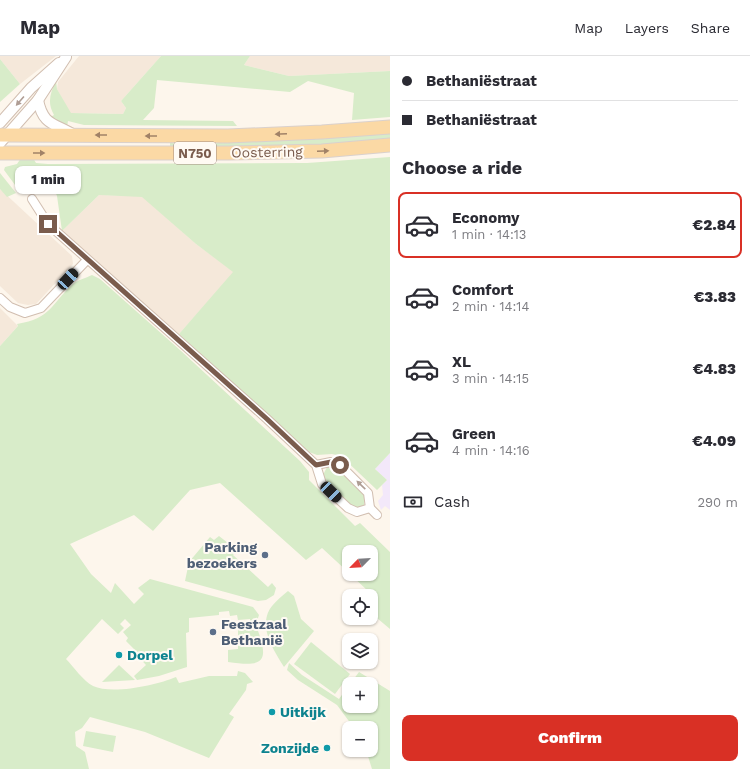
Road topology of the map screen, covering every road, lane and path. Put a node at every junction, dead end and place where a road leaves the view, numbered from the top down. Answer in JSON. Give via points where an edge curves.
{"nodes":[{"id":1,"x":67,"y":57,"type":"edge"},
{"id":2,"x":38,"y":100,"type":"junction"},
{"id":3,"x":0,"y":123,"type":"edge"},
{"id":4,"x":390,"y":127,"type":"edge"},
{"id":5,"x":74,"y":135,"type":"junction"},
{"id":6,"x":2,"y":138,"type":"edge"},
{"id":7,"x":390,"y":145,"type":"edge"},
{"id":8,"x":0,"y":152,"type":"edge"},
{"id":9,"x":32,"y":199,"type":"dead end"},
{"id":10,"x":87,"y":260,"type":"junction"},
{"id":11,"x":0,"y":298,"type":"edge"},
{"id":12,"x":316,"y":465,"type":"junction"},
{"id":13,"x":370,"y":508,"type":"junction"},
{"id":14,"x":377,"y":515,"type":"dead end"}],
"edges":[{"from":1,"to":2,"type":"street"},
{"from":1,"to":3,"type":"street","one_way":true,"via":[[32,88]]},
{"from":2,"to":5,"type":"street","via":[[42,116],[50,124]]},
{"from":2,"to":6,"type":"street"},
{"from":4,"to":5,"type":"main road","name":"Oosterring","number":"N750","one_way":true,"via":[[228,136]]},
{"from":5,"to":6,"type":"main road","name":"Oosterring","number":"N750"},
{"from":8,"to":7,"type":"main road","name":"Oosterring","number":"N750","one_way":true,"via":[[236,153],[322,151]]},
{"from":9,"to":10,"type":"street","via":[[48,224]]},
{"from":10,"to":11,"type":"street","via":[[41,308],[25,313],[10,307]]},
{"from":10,"to":12,"type":"street"},
{"from":12,"to":13,"type":"street","via":[[322,484],[348,508],[357,512]]},
{"from":13,"to":12,"type":"street","one_way":true,"via":[[368,494],[340,465],[331,462]]},
{"from":13,"to":14,"type":"street"}]}
